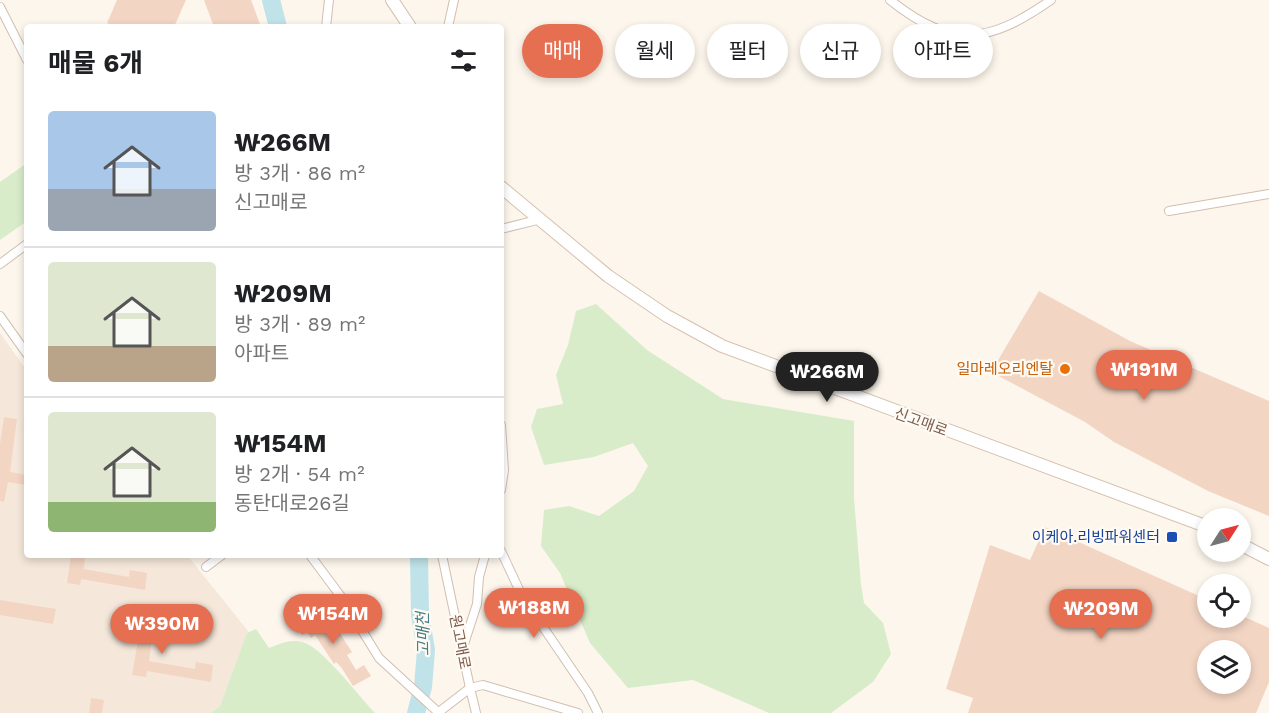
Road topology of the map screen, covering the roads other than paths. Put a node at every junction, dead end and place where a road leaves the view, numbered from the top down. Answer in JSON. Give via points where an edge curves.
{"nodes":[{"id":1,"x":329,"y":0,"type":"edge"},
{"id":2,"x":392,"y":0,"type":"edge"},
{"id":3,"x":454,"y":0,"type":"edge"},
{"id":4,"x":890,"y":0,"type":"edge"},
{"id":5,"x":1051,"y":0,"type":"edge"},
{"id":6,"x":0,"y":7,"type":"edge"},
{"id":7,"x":326,"y":24,"type":"edge"},
{"id":8,"x":408,"y":24,"type":"edge"},
{"id":9,"x":449,"y":24,"type":"edge"},
{"id":10,"x":24,"y":54,"type":"edge"},
{"id":11,"x":504,"y":191,"type":"edge"},
{"id":12,"x":1269,"y":194,"type":"edge"},
{"id":13,"x":1169,"y":211,"type":"dead end"},
{"id":14,"x":537,"y":220,"type":"junction"},
{"id":15,"x":504,"y":228,"type":"edge"},
{"id":16,"x":24,"y":246,"type":"edge"},
{"id":17,"x":0,"y":264,"type":"edge"},
{"id":18,"x":0,"y":316,"type":"edge"},
{"id":19,"x":24,"y":350,"type":"edge"},
{"id":20,"x":1197,"y":523,"type":"edge"},
{"id":21,"x":1251,"y":550,"type":"edge"},
{"id":22,"x":504,"y":557,"type":"edge"},
{"id":23,"x":218,"y":558,"type":"edge"},
{"id":24,"x":312,"y":558,"type":"edge"},
{"id":25,"x":443,"y":558,"type":"edge"},
{"id":26,"x":484,"y":558,"type":"edge"},
{"id":27,"x":1269,"y":560,"type":"edge"},
{"id":28,"x":206,"y":567,"type":"dead end"},
{"id":29,"x":461,"y":653,"type":"junction"},
{"id":30,"x":470,"y":688,"type":"junction"},
{"id":31,"x":437,"y":711,"type":"edge"},
{"id":32,"x":476,"y":713,"type":"edge"},
{"id":33,"x":578,"y":713,"type":"edge"},
{"id":34,"x":598,"y":713,"type":"edge"}],
"edges":[{"from":1,"to":7,"type":"street"},
{"from":2,"to":8,"type":"street"},
{"from":3,"to":9,"type":"street"},
{"from":4,"to":5,"type":"street","via":[[925,26],[964,36],[1004,27]]},
{"from":6,"to":10,"type":"street"},
{"from":11,"to":14,"type":"street","name":"신고매로"},
{"from":12,"to":13,"type":"street"},
{"from":14,"to":15,"type":"street"},
{"from":14,"to":20,"type":"street","name":"신고매로","via":[[608,276],[667,316],[722,346]]},
{"from":16,"to":17,"type":"street"},
{"from":18,"to":19,"type":"street"},
{"from":21,"to":27,"type":"street"},
{"from":22,"to":34,"type":"street","via":[[522,596]]},
{"from":23,"to":28,"type":"street"},
{"from":24,"to":31,"type":"street","via":[[379,658]]},
{"from":25,"to":29,"type":"street","name":"원고매로"},
{"from":26,"to":29,"type":"street","via":[[477,604]]},
{"from":29,"to":30,"type":"street","name":"원고매로"},
{"from":30,"to":31,"type":"street"},
{"from":30,"to":32,"type":"street"},
{"from":30,"to":33,"type":"street","name":"원고매로","via":[[483,685]]}]}
